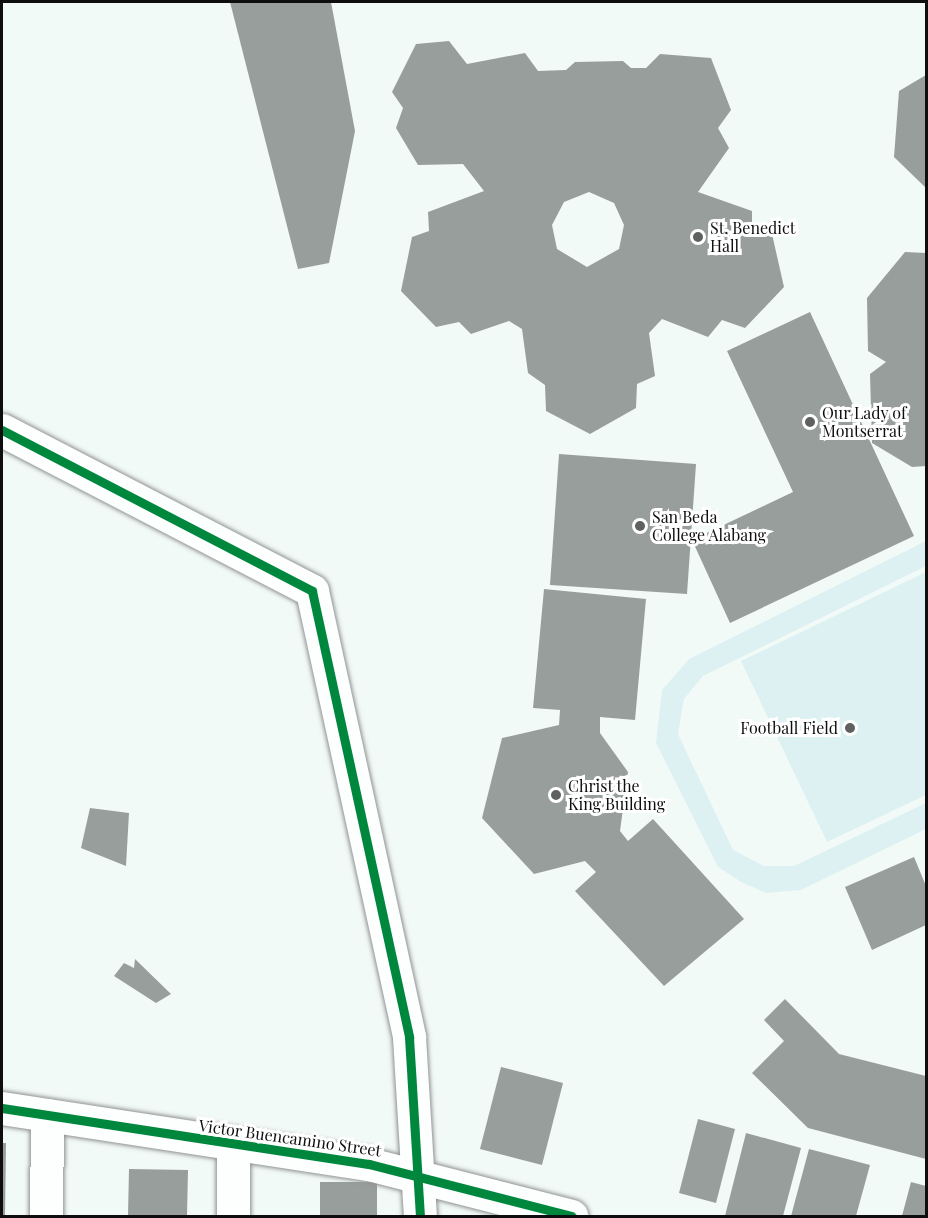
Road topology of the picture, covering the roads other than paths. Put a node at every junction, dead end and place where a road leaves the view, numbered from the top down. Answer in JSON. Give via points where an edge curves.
{"nodes":[{"id":1,"x":2,"y":430,"type":"edge"},
{"id":2,"x":2,"y":1108,"type":"edge"},
{"id":3,"x":47,"y":1115,"type":"junction"},
{"id":4,"x":233,"y":1146,"type":"junction"},
{"id":5,"x":420,"y":1174,"type":"junction"},
{"id":6,"x":46,"y":1216,"type":"edge"},
{"id":7,"x":233,"y":1216,"type":"edge"},
{"id":8,"x":420,"y":1216,"type":"edge"},
{"id":9,"x":571,"y":1216,"type":"edge"}],
"edges":[{"from":1,"to":5,"type":"street","via":[[312,591],[409,1038]]},
{"from":2,"to":3,"type":"street","name":"Victor Buencamino Street"},
{"from":3,"to":4,"type":"street","name":"Victor Buencamino Street"},
{"from":3,"to":6,"type":"street"},
{"from":4,"to":5,"type":"street","name":"Victor Buencamino Street"},
{"from":4,"to":7,"type":"street"},
{"from":5,"to":8,"type":"street"},
{"from":5,"to":9,"type":"street","name":"Victor Buencamino Street"}]}
